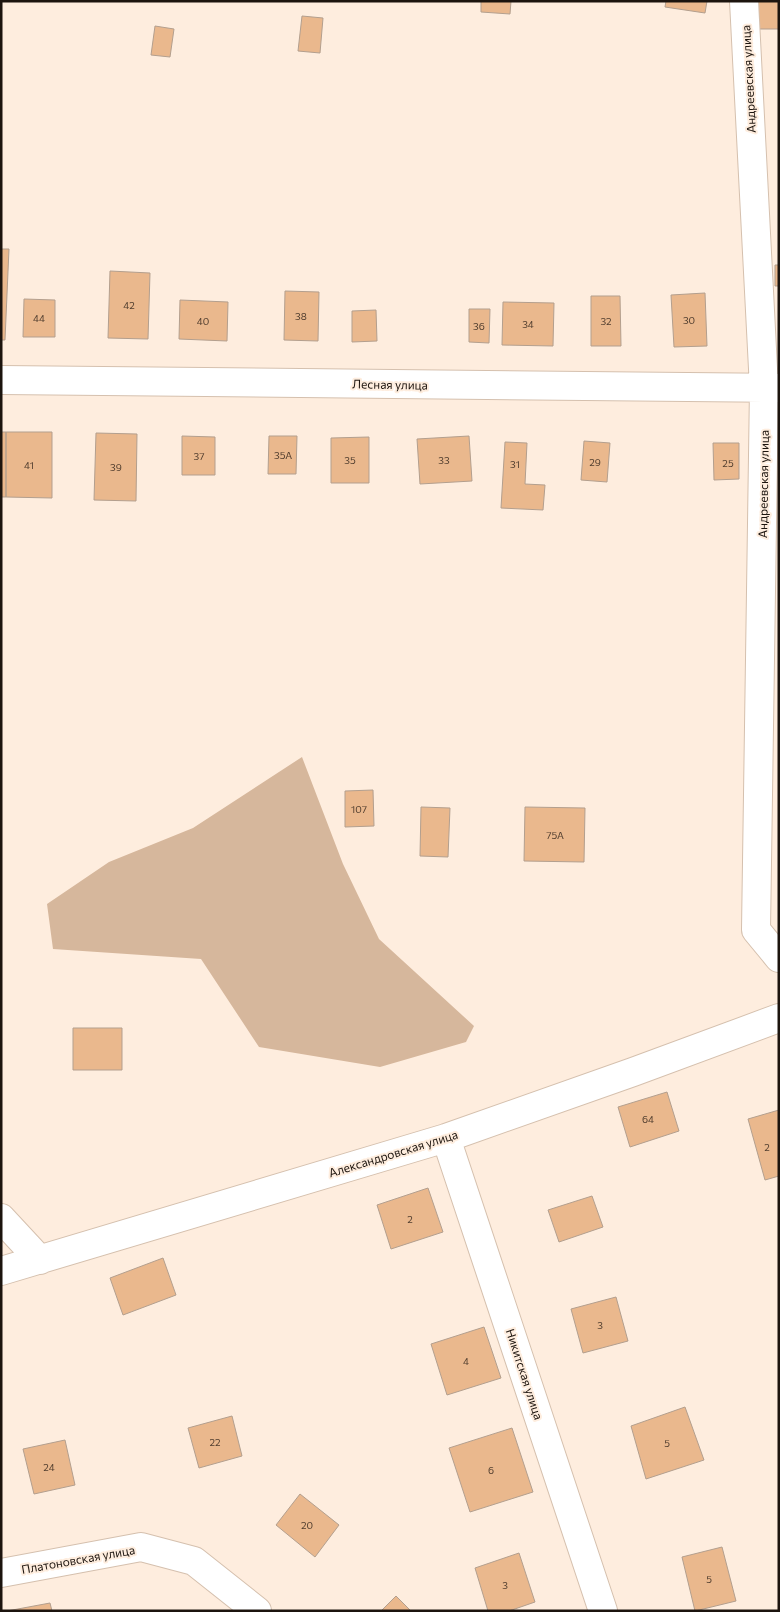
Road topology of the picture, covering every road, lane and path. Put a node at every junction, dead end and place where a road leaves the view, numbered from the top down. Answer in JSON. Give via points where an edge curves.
{"nodes":[{"id":1,"x":744,"y":1,"type":"edge"},
{"id":2,"x":1,"y":380,"type":"edge"},
{"id":3,"x":771,"y":388,"type":"edge"},
{"id":4,"x":779,"y":958,"type":"edge"},
{"id":5,"x":779,"y":1018,"type":"edge"},
{"id":6,"x":446,"y":1138,"type":"junction"},
{"id":7,"x":1,"y":1218,"type":"edge"},
{"id":8,"x":40,"y":1260,"type":"junction"},
{"id":9,"x":1,"y":1270,"type":"edge"},
{"id":10,"x":1,"y":1573,"type":"edge"},
{"id":11,"x":256,"y":1611,"type":"edge"},
{"id":12,"x":603,"y":1611,"type":"edge"}],
"edges":[{"from":1,"to":3,"type":"street","name":"Андреевская улица"},
{"from":2,"to":3,"type":"street","name":"Лесная улица"},
{"from":3,"to":4,"type":"street","name":"Андреевская улица","via":[[756,930]]},
{"from":5,"to":6,"type":"street","name":"Александровская улица"},
{"from":6,"to":8,"type":"street","name":"Александровская улица"},
{"from":6,"to":12,"type":"street","name":"Никитская улица"},
{"from":7,"to":8,"type":"street"},
{"from":8,"to":9,"type":"street","name":"Александровская улица"},
{"from":10,"to":11,"type":"street","name":"Платоновская улица","via":[[141,1547],[194,1561]]}]}
